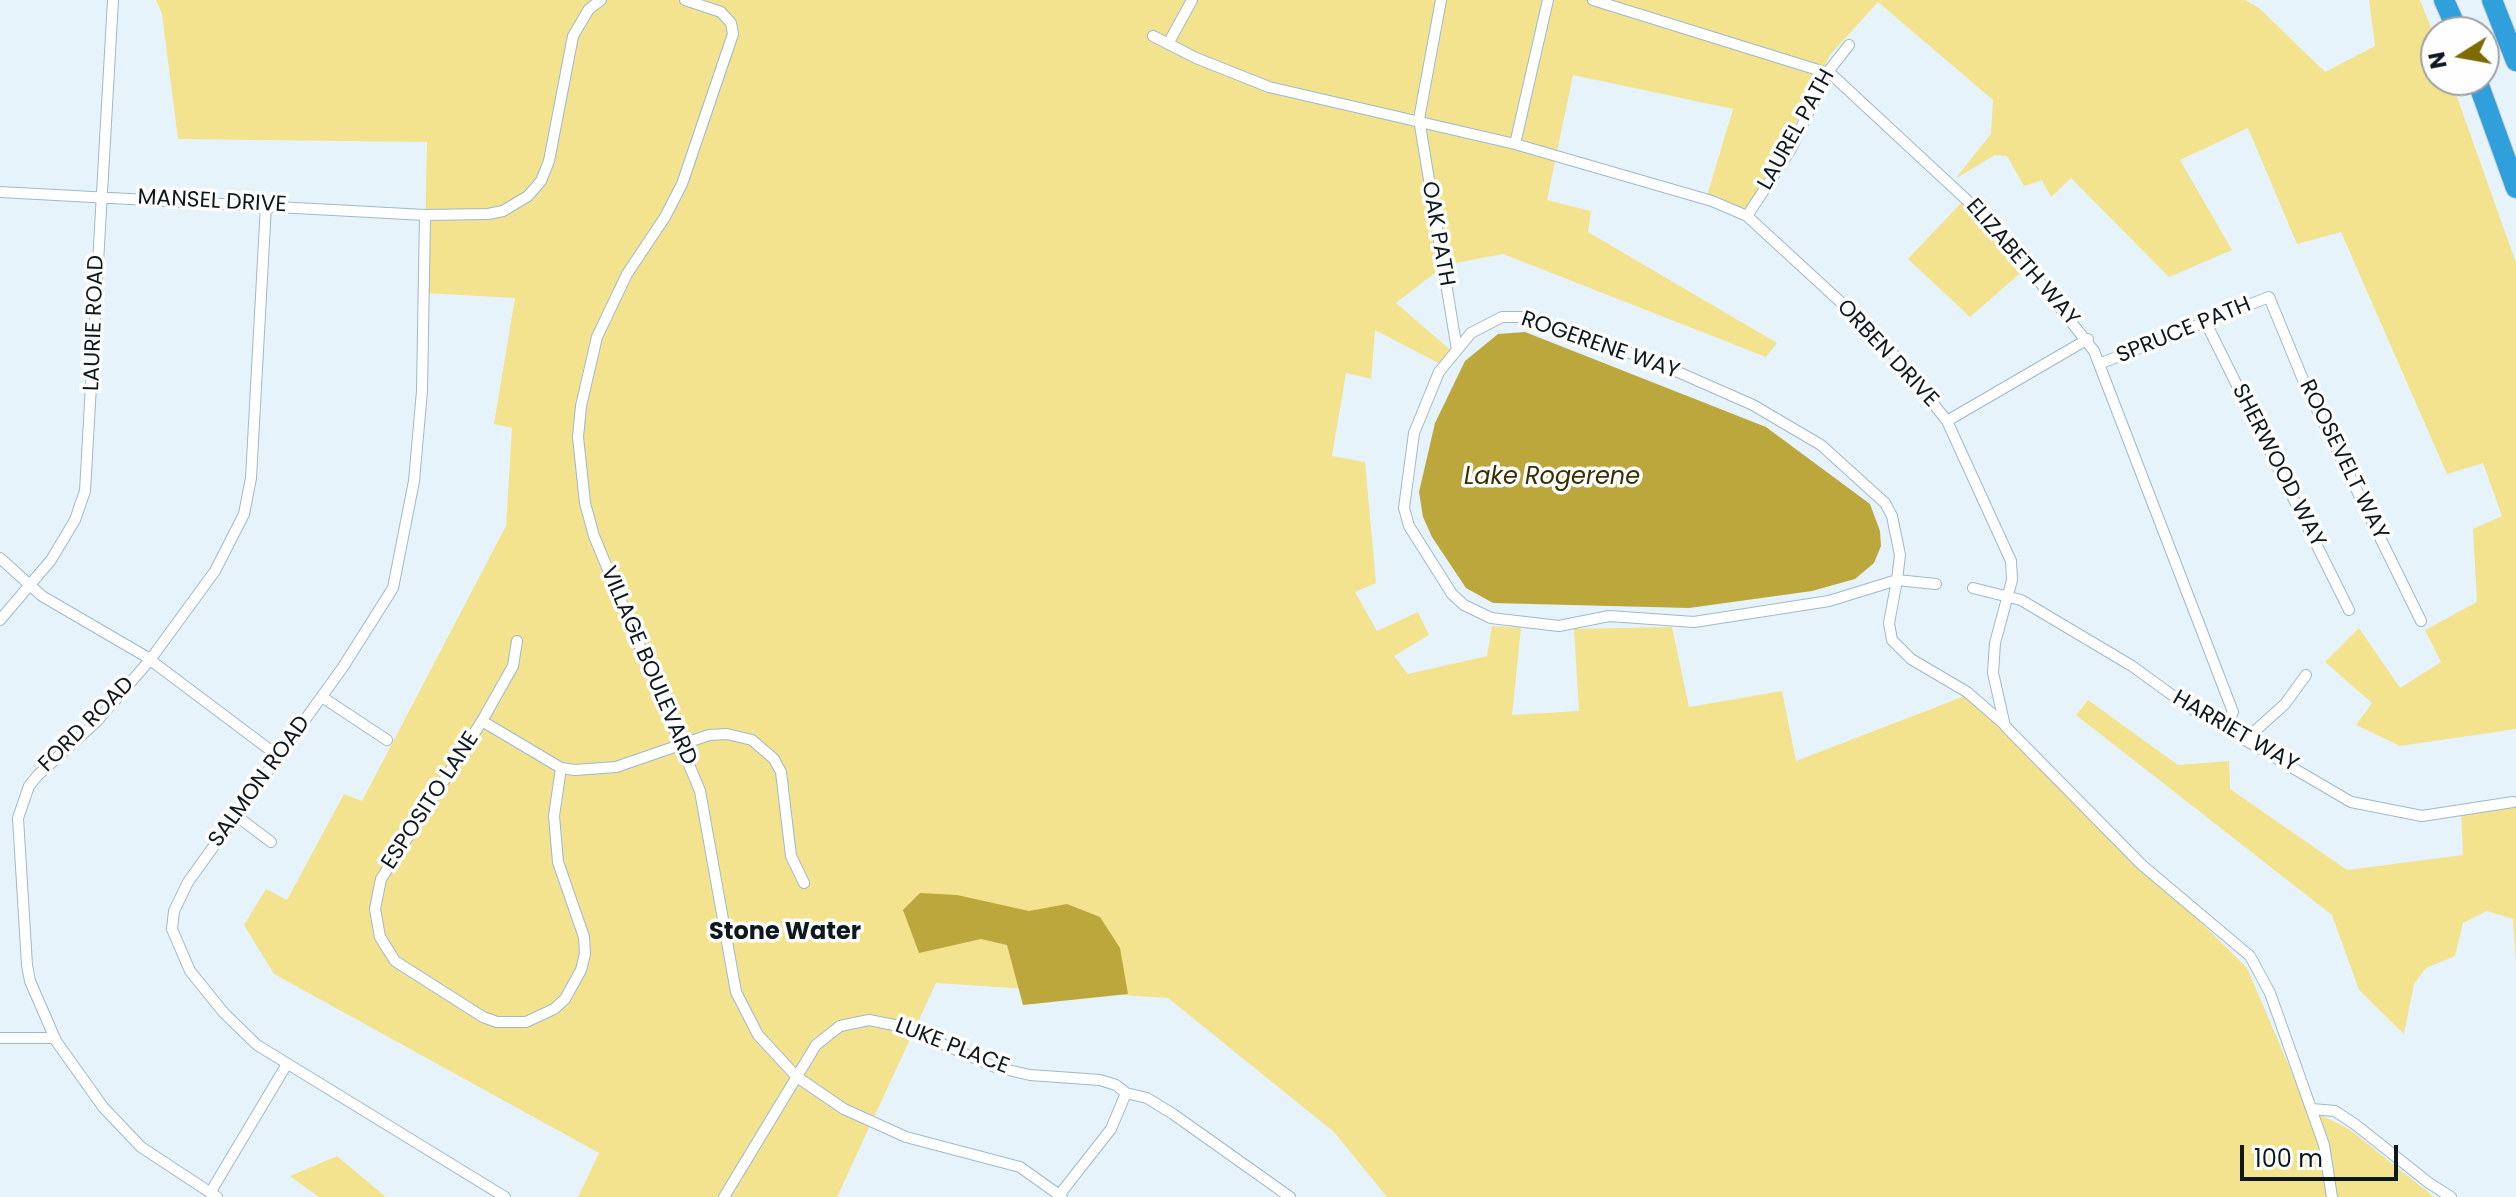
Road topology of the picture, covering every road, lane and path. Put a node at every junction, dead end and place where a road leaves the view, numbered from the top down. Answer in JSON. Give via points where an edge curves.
{"nodes":[{"id":1,"x":113,"y":0,"type":"edge"},
{"id":2,"x":601,"y":0,"type":"edge"},
{"id":3,"x":685,"y":0,"type":"edge"},
{"id":4,"x":1192,"y":0,"type":"edge"},
{"id":5,"x":1441,"y":0,"type":"edge"},
{"id":6,"x":1548,"y":0,"type":"edge"},
{"id":7,"x":1593,"y":0,"type":"edge"},
{"id":8,"x":2492,"y":0,"type":"edge"},
{"id":9,"x":1153,"y":36,"type":"dead end"},
{"id":10,"x":1168,"y":44,"type":"junction"},
{"id":11,"x":1849,"y":45,"type":"dead end"},
{"id":12,"x":2516,"y":61,"type":"edge"},
{"id":13,"x":1827,"y":73,"type":"junction"},
{"id":14,"x":2483,"y":96,"type":"edge"},
{"id":15,"x":1419,"y":119,"type":"junction"},
{"id":16,"x":1515,"y":144,"type":"junction"},
{"id":17,"x":2516,"y":188,"type":"edge"},
{"id":18,"x":0,"y":192,"type":"edge"},
{"id":19,"x":101,"y":196,"type":"junction"},
{"id":20,"x":266,"y":205,"type":"junction"},
{"id":21,"x":425,"y":215,"type":"junction"},
{"id":22,"x":1747,"y":216,"type":"junction"},
{"id":23,"x":2269,"y":297,"type":"joint"},
{"id":24,"x":2206,"y":323,"type":"junction"},
{"id":25,"x":2088,"y":339,"type":"junction"},
{"id":26,"x":1457,"y":350,"type":"junction"},
{"id":27,"x":2099,"y":364,"type":"junction"},
{"id":28,"x":1947,"y":421,"type":"junction"},
{"id":29,"x":0,"y":558,"type":"edge"},
{"id":30,"x":1897,"y":580,"type":"junction"},
{"id":31,"x":1936,"y":584,"type":"dead end"},
{"id":32,"x":31,"y":586,"type":"junction"},
{"id":33,"x":1973,"y":588,"type":"dead end"},
{"id":34,"x":2009,"y":598,"type":"junction"},
{"id":35,"x":2349,"y":610,"type":"dead end"},
{"id":36,"x":0,"y":620,"type":"edge"},
{"id":37,"x":2421,"y":621,"type":"dead end"},
{"id":38,"x":517,"y":641,"type":"dead end"},
{"id":39,"x":150,"y":660,"type":"junction"},
{"id":40,"x":2306,"y":675,"type":"dead end"},
{"id":41,"x":322,"y":697,"type":"junction"},
{"id":42,"x":482,"y":721,"type":"junction"},
{"id":43,"x":2005,"y":726,"type":"junction"},
{"id":44,"x":2225,"y":728,"type":"junction"},
{"id":45,"x":2246,"y":739,"type":"junction"},
{"id":46,"x":387,"y":740,"type":"dead end"},
{"id":47,"x":682,"y":743,"type":"junction"},
{"id":48,"x":278,"y":756,"type":"junction"},
{"id":49,"x":561,"y":768,"type":"junction"},
{"id":50,"x":2513,"y":802,"type":"dead end"},
{"id":51,"x":234,"y":814,"type":"junction"},
{"id":52,"x":271,"y":842,"type":"dead end"},
{"id":53,"x":804,"y":883,"type":"dead end"},
{"id":54,"x":0,"y":1038,"type":"edge"},
{"id":55,"x":55,"y":1038,"type":"junction"},
{"id":56,"x":287,"y":1064,"type":"junction"},
{"id":57,"x":797,"y":1077,"type":"junction"},
{"id":58,"x":1126,"y":1093,"type":"junction"},
{"id":59,"x":2312,"y":1109,"type":"junction"},
{"id":60,"x":213,"y":1195,"type":"edge"},
{"id":61,"x":1061,"y":1196,"type":"edge"},
{"id":62,"x":505,"y":1197,"type":"edge"},
{"id":63,"x":724,"y":1197,"type":"edge"},
{"id":64,"x":1290,"y":1197,"type":"edge"},
{"id":65,"x":2332,"y":1197,"type":"edge"},
{"id":66,"x":2451,"y":1197,"type":"edge"}],
"edges":[{"from":1,"to":19,"type":"street","name":"LAURIE ROAD"},
{"from":2,"to":21,"type":"street","via":[[573,36],[541,181],[503,211]]},
{"from":3,"to":47,"type":"street","name":"VILLAGE BOULEVARD","via":[[721,12],[733,34],[682,184],[627,274],[597,337],[578,437],[594,536]]},
{"from":4,"to":10,"type":"street"},
{"from":5,"to":15,"type":"street","name":"OAK PATH"},
{"from":6,"to":16,"type":"street"},
{"from":7,"to":13,"type":"street","name":"ELIZABETH WAY"},
{"from":8,"to":12,"type":"highway"},
{"from":9,"to":10,"type":"street","name":"ORBEN DRIVE"},
{"from":10,"to":15,"type":"street","name":"ORBEN DRIVE","via":[[1269,87]]},
{"from":11,"to":13,"type":"street","name":"LAUREL PATH"},
{"from":13,"to":22,"type":"street","name":"LAUREL PATH","via":[[1791,149]]},
{"from":13,"to":25,"type":"street","name":"ELIZABETH WAY","via":[[1998,229]]},
{"from":14,"to":17,"type":"highway"},
{"from":15,"to":16,"type":"street","name":"ORBEN DRIVE"},
{"from":15,"to":26,"type":"street","name":"OAK PATH"},
{"from":16,"to":22,"type":"street","name":"ORBEN DRIVE"},
{"from":18,"to":19,"type":"street","name":"MANSEL DRIVE"},
{"from":19,"to":20,"type":"street","name":"MANSEL DRIVE"},
{"from":19,"to":32,"type":"street","name":"LAURIE ROAD","via":[[85,491],[63,541]]},
{"from":20,"to":21,"type":"street","name":"MANSEL DRIVE"},
{"from":20,"to":39,"type":"street","name":"FORD ROAD","via":[[251,478],[244,514],[215,571]]},
{"from":21,"to":41,"type":"street","name":"SALMON ROAD","via":[[422,391],[401,563],[371,626]]},
{"from":22,"to":28,"type":"street","name":"ORBEN DRIVE","via":[[1896,357]]},
{"from":23,"to":24,"type":"street","name":"SPRUCE PATH"},
{"from":23,"to":37,"type":"street","name":"ROOSEVELT WAY","via":[[2306,387]]},
{"from":24,"to":27,"type":"street","name":"SPRUCE PATH"},
{"from":24,"to":35,"type":"street","name":"SHERWOOD WAY"},
{"from":25,"to":27,"type":"street","name":"ELIZABETH WAY"},
{"from":25,"to":28,"type":"street","name":"SPRUCE PATH"},
{"from":26,"to":30,"type":"street","name":"ROGERENE WAY","via":[[1485,323],[1522,317],[1653,361],[1753,405],[1821,445],[1885,503],[1900,555]]},
{"from":26,"to":30,"type":"street","name":"ROGERENE WAY","via":[[1439,372],[1414,433],[1404,508],[1428,559],[1464,605],[1491,618],[1533,626],[1609,616],[1694,622],[1829,601]]},
{"from":27,"to":44,"type":"street","name":"ELIZABETH WAY","via":[[2233,712]]},
{"from":28,"to":34,"type":"street","name":"ORBEN DRIVE","via":[[2011,561]]},
{"from":29,"to":32,"type":"street"},
{"from":30,"to":31,"type":"street"},
{"from":30,"to":43,"type":"street","name":"ROGERENE WAY","via":[[1889,623],[1896,646],[1985,704]]},
{"from":32,"to":36,"type":"street","name":"LAURIE ROAD"},
{"from":32,"to":39,"type":"street"},
{"from":33,"to":34,"type":"street","name":"HARRIET WAY"},
{"from":34,"to":43,"type":"street","name":"ORBEN DRIVE","via":[[1995,643],[1993,673]]},
{"from":34,"to":44,"type":"street","name":"HARRIET WAY","via":[[2068,627]]},
{"from":38,"to":42,"type":"street","name":"ESPOSITO LANE","via":[[513,666]]},
{"from":39,"to":48,"type":"street"},
{"from":39,"to":55,"type":"street","name":"FORD ROAD","via":[[96,722],[38,775],[18,818],[27,965]]},
{"from":40,"to":45,"type":"street","via":[[2285,704]]},
{"from":41,"to":46,"type":"street"},
{"from":41,"to":48,"type":"street","name":"SALMON ROAD"},
{"from":42,"to":49,"type":"street"},
{"from":42,"to":49,"type":"street","name":"ESPOSITO LANE","via":[[381,879],[375,909],[380,937],[395,961],[497,1022],[526,1022],[554,1009],[575,984],[583,962],[584,937],[558,862],[554,816]]},
{"from":43,"to":59,"type":"street","via":[[2142,865],[2250,956],[2270,993]]},
{"from":44,"to":45,"type":"street","name":"HARRIET WAY"},
{"from":45,"to":50,"type":"street","name":"HARRIET WAY","via":[[2366,808],[2422,816]]},
{"from":47,"to":49,"type":"street","via":[[616,767]]},
{"from":47,"to":53,"type":"street","via":[[736,735],[759,744],[774,759],[784,780],[791,856]]},
{"from":47,"to":57,"type":"street","name":"VILLAGE BOULEVARD","via":[[707,820],[736,992],[758,1035]]},
{"from":48,"to":51,"type":"street","name":"SALMON ROAD"},
{"from":51,"to":52,"type":"street"},
{"from":51,"to":56,"type":"street","name":"SALMON ROAD","via":[[179,897],[172,929],[190,971],[209,996],[257,1045]]},
{"from":54,"to":55,"type":"street"},
{"from":55,"to":60,"type":"street","name":"FORD ROAD","via":[[117,1124],[141,1147]]},
{"from":56,"to":60,"type":"street"},
{"from":56,"to":62,"type":"street","name":"SALMON ROAD"},
{"from":57,"to":58,"type":"street","name":"LUKE PLACE","via":[[816,1045],[840,1026],[879,1020],[995,1067],[1100,1080]]},
{"from":57,"to":61,"type":"street","name":"VILLAGE BOULEVARD","via":[[861,1119],[906,1137],[1020,1167]]},
{"from":57,"to":63,"type":"street","name":"LUKE PLACE"},
{"from":58,"to":61,"type":"street","via":[[1111,1129]]},
{"from":58,"to":64,"type":"street","name":"LUKE PLACE","via":[[1147,1098],[1173,1114]]},
{"from":59,"to":65,"type":"street","via":[[2329,1161]]},
{"from":59,"to":66,"type":"street","via":[[2335,1111]]}]}
